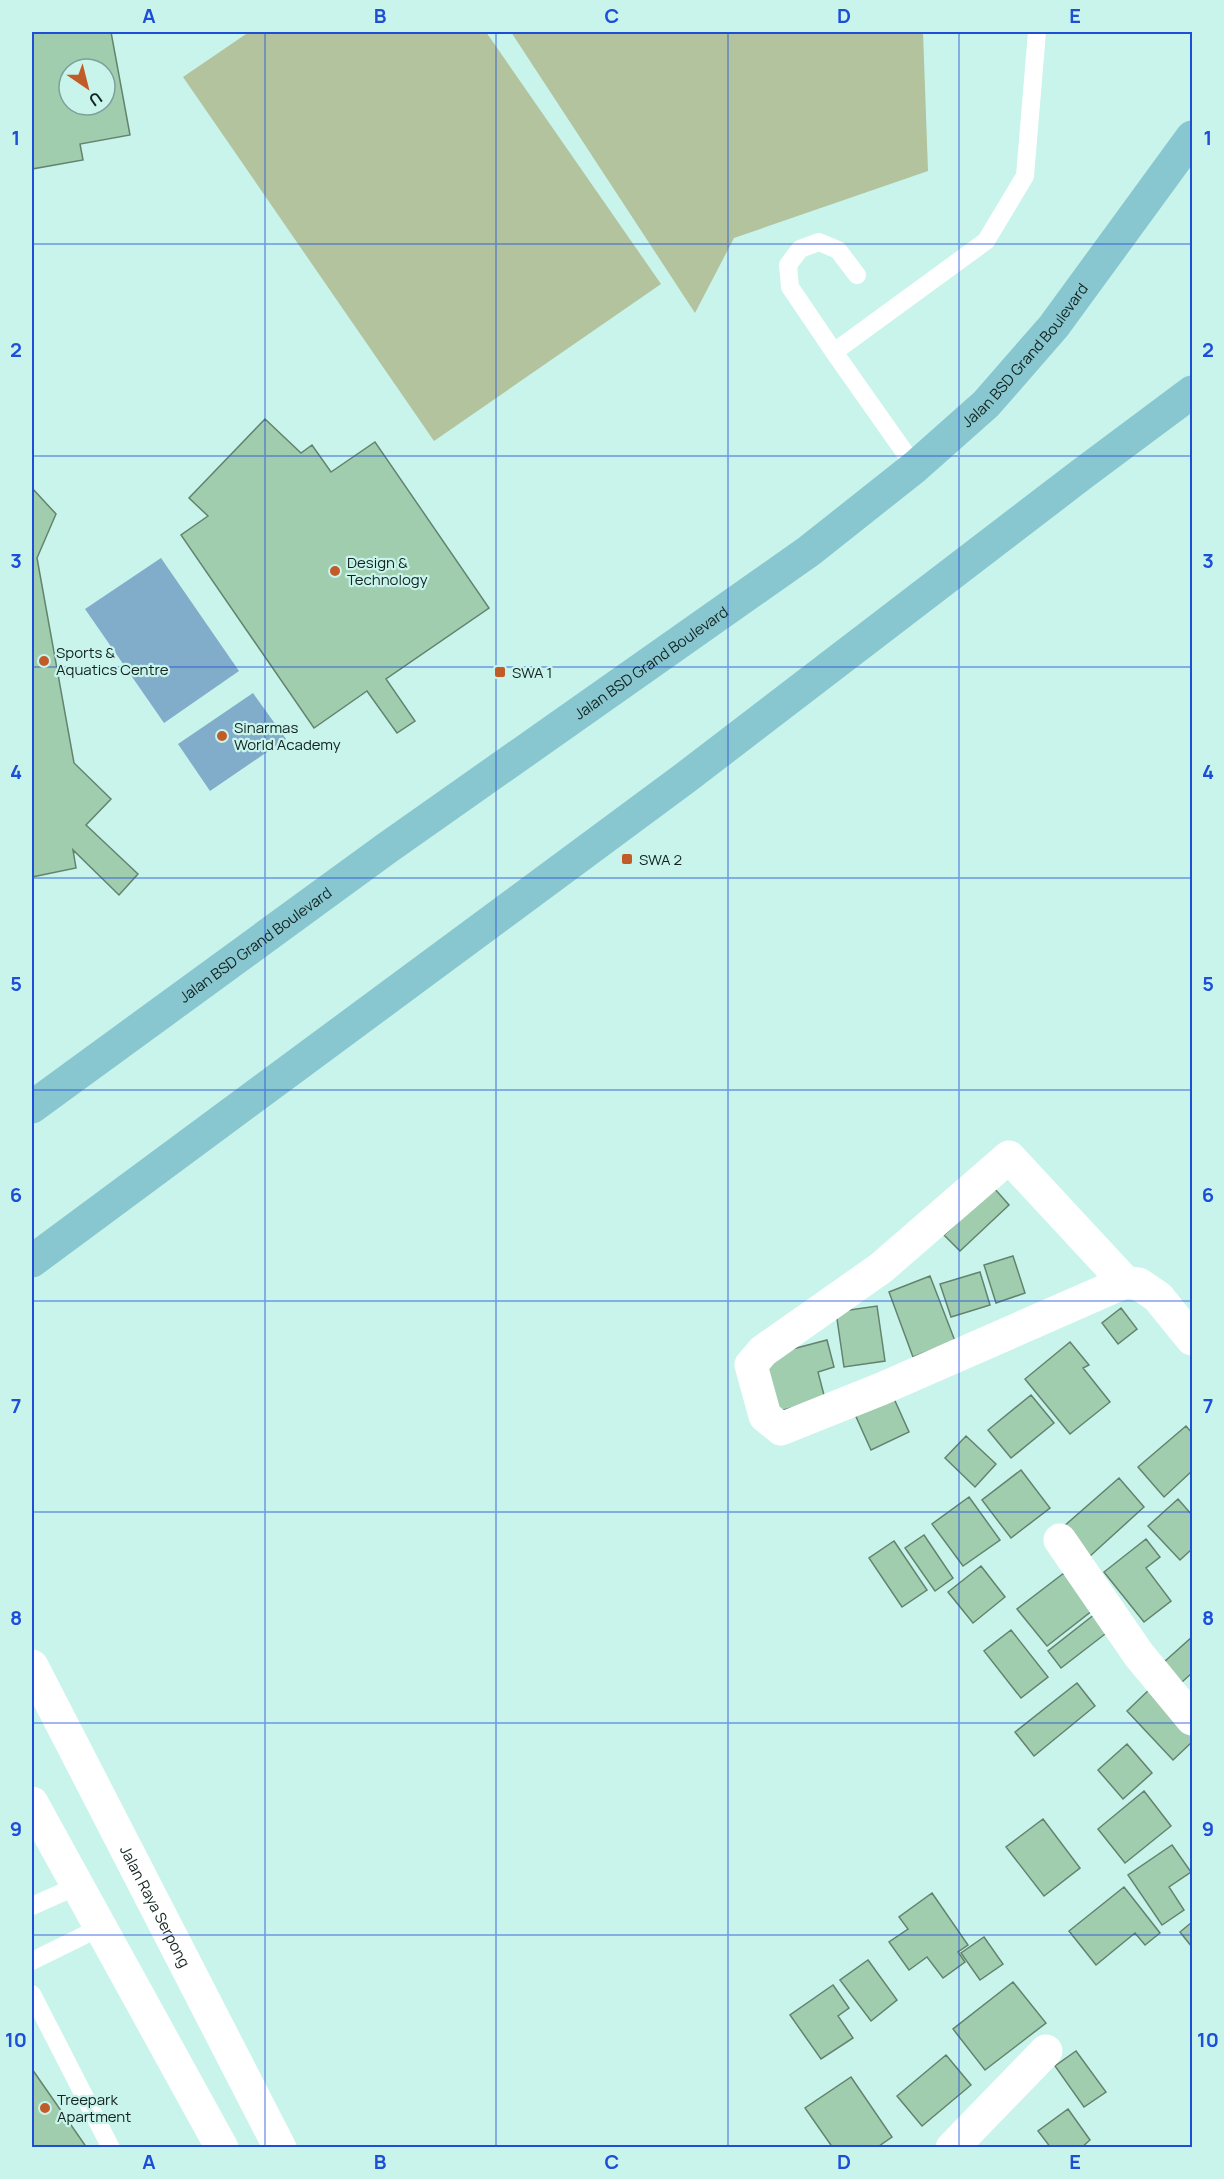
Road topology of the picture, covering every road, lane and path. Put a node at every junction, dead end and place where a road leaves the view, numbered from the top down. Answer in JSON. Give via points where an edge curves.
{"nodes":[{"id":1,"x":1036,"y":32,"type":"edge"},
{"id":2,"x":1192,"y":137,"type":"edge"},
{"id":3,"x":857,"y":274,"type":"dead end"},
{"id":4,"x":834,"y":352,"type":"junction"},
{"id":5,"x":1192,"y":392,"type":"edge"},
{"id":6,"x":915,"y":467,"type":"junction"},
{"id":7,"x":32,"y":1107,"type":"edge"},
{"id":8,"x":32,"y":1261,"type":"edge"},
{"id":9,"x":1125,"y":1282,"type":"junction"},
{"id":10,"x":1192,"y":1339,"type":"edge"},
{"id":11,"x":1060,"y":1540,"type":"dead end"},
{"id":12,"x":32,"y":1666,"type":"edge"},
{"id":13,"x":1192,"y":1719,"type":"edge"},
{"id":14,"x":32,"y":1803,"type":"edge"},
{"id":15,"x":77,"y":1886,"type":"junction"},
{"id":16,"x":32,"y":1906,"type":"edge"},
{"id":17,"x":99,"y":1928,"type":"junction"},
{"id":18,"x":32,"y":1962,"type":"edge"},
{"id":19,"x":32,"y":1994,"type":"edge"},
{"id":20,"x":1046,"y":2051,"type":"dead end"},
{"id":21,"x":111,"y":2148,"type":"edge"},
{"id":22,"x":222,"y":2148,"type":"edge"},
{"id":23,"x":280,"y":2148,"type":"edge"},
{"id":24,"x":952,"y":2148,"type":"edge"}],
"edges":[{"from":1,"to":4,"type":"lane","via":[[1025,176],[986,241]]},
{"from":2,"to":6,"type":"main road","name":"Jalan BSD Grand Boulevard","via":[[1054,326],[986,404]]},
{"from":3,"to":4,"type":"lane","via":[[838,250],[819,242],[800,249],[788,265],[790,287]]},
{"from":4,"to":6,"type":"lane"},
{"from":5,"to":8,"type":"main road","via":[[694,771]]},
{"from":6,"to":7,"type":"main road","name":"Jalan BSD Grand Boulevard","via":[[809,551],[387,848]]},
{"from":9,"to":9,"type":"street","via":[[781,1429],[765,1416],[751,1365],[763,1350],[881,1268],[1009,1157]]},
{"from":9,"to":10,"type":"street","via":[[1139,1284],[1158,1297]]},
{"from":11,"to":13,"type":"street","via":[[1139,1655]]},
{"from":12,"to":23,"type":"street","name":"Jalan Raya Serpong"},
{"from":14,"to":15,"type":"street"},
{"from":15,"to":16,"type":"lane"},
{"from":15,"to":17,"type":"street"},
{"from":17,"to":18,"type":"lane"},
{"from":17,"to":22,"type":"street"},
{"from":19,"to":21,"type":"lane"},
{"from":20,"to":24,"type":"street"}]}
